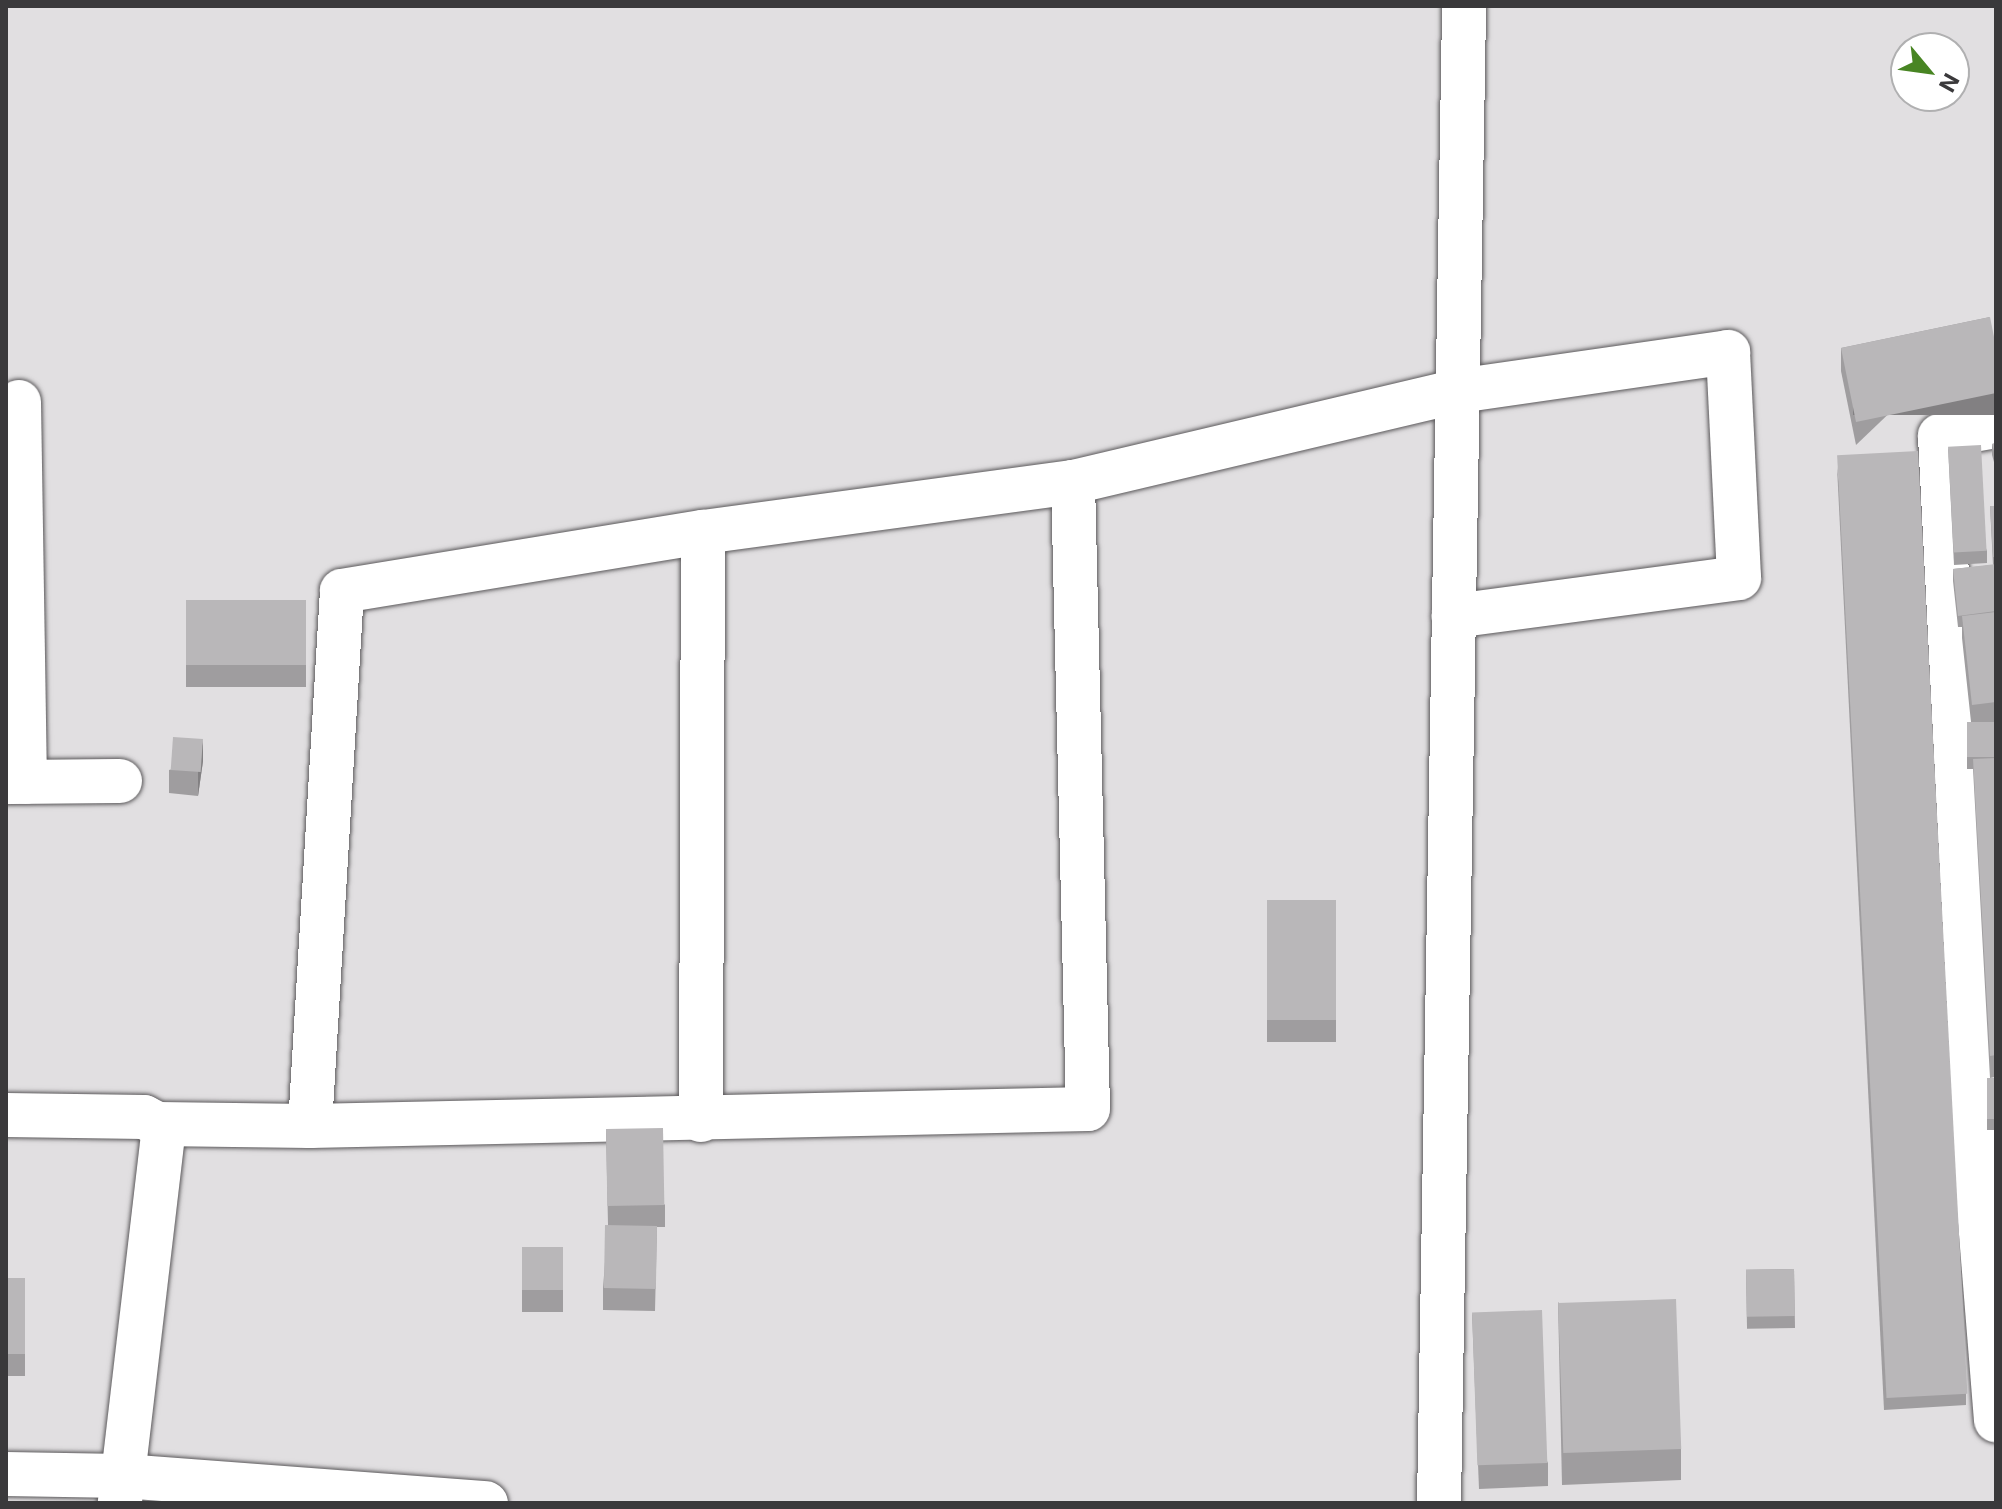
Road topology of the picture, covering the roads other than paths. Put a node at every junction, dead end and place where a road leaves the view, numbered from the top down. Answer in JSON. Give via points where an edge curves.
{"nodes":[{"id":1,"x":1464,"y":6,"type":"edge"},
{"id":2,"x":1458,"y":391,"type":"junction"},
{"id":3,"x":19,"y":402,"type":"dead end"},
{"id":4,"x":1996,"y":426,"type":"edge"},
{"id":5,"x":1073,"y":482,"type":"junction"},
{"id":6,"x":703,"y":532,"type":"junction"},
{"id":7,"x":1454,"y":616,"type":"junction"},
{"id":8,"x":120,"y":781,"type":"dead end"},
{"id":9,"x":16,"y":782,"type":"edge"},
{"id":10,"x":6,"y":1115,"type":"edge"},
{"id":11,"x":701,"y":1120,"type":"junction"},
{"id":12,"x":158,"y":1124,"type":"junction"},
{"id":13,"x":310,"y":1126,"type":"junction"},
{"id":14,"x":1987,"y":1208,"type":"edge"},
{"id":15,"x":1996,"y":1420,"type":"edge"},
{"id":16,"x":6,"y":1474,"type":"edge"},
{"id":17,"x":121,"y":1490,"type":"edge"},
{"id":18,"x":486,"y":1503,"type":"edge"},
{"id":19,"x":1439,"y":1503,"type":"edge"}],
"edges":[{"from":1,"to":2,"type":"street"},
{"from":2,"to":5,"type":"street"},
{"from":2,"to":7,"type":"street"},
{"from":2,"to":7,"type":"street","via":[[1728,352],[1739,578]]},
{"from":3,"to":9,"type":"street"},
{"from":4,"to":14,"type":"street","via":[[1940,436]]},
{"from":5,"to":6,"type":"street"},
{"from":5,"to":11,"type":"street","via":[[1088,1109]]},
{"from":6,"to":11,"type":"street"},
{"from":6,"to":13,"type":"street","via":[[342,591]]},
{"from":7,"to":19,"type":"street"},
{"from":8,"to":9,"type":"street"},
{"from":10,"to":12,"type":"street","via":[[144,1117]]},
{"from":11,"to":13,"type":"street"},
{"from":12,"to":13,"type":"street"},
{"from":12,"to":17,"type":"street","via":[[163,1135]]},
{"from":14,"to":15,"type":"street"},
{"from":16,"to":17,"type":"street"},
{"from":17,"to":18,"type":"street"}]}
